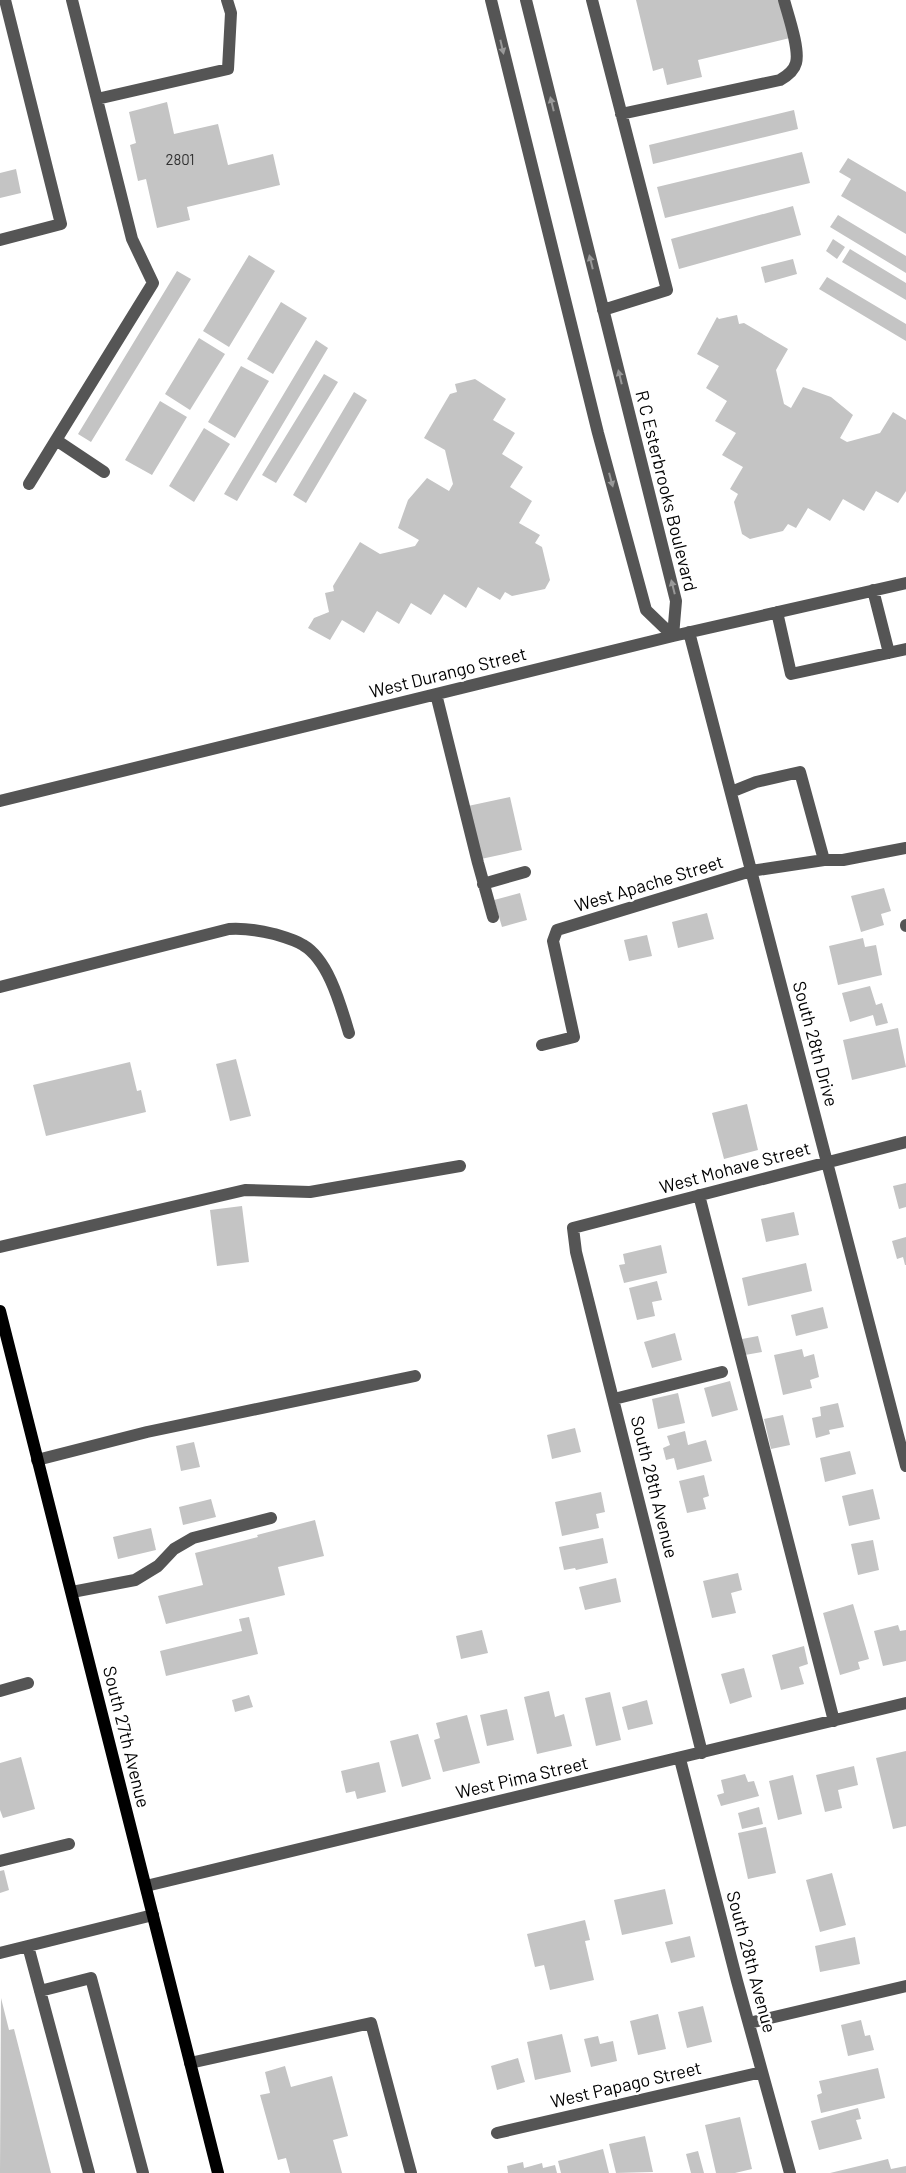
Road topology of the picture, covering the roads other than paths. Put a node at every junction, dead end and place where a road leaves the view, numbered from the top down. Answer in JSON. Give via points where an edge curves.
{"nodes":[{"id":1,"x":5,"y":0,"type":"edge"},
{"id":2,"x":72,"y":0,"type":"edge"},
{"id":3,"x":228,"y":0,"type":"edge"},
{"id":4,"x":491,"y":0,"type":"edge"},
{"id":5,"x":526,"y":0,"type":"edge"},
{"id":6,"x":592,"y":0,"type":"edge"},
{"id":7,"x":784,"y":0,"type":"edge"},
{"id":8,"x":97,"y":99,"type":"junction"},
{"id":9,"x":621,"y":114,"type":"junction"},
{"id":10,"x":0,"y":240,"type":"edge"},
{"id":11,"x":603,"y":310,"type":"junction"},
{"id":12,"x":56,"y":440,"type":"junction"},
{"id":13,"x":104,"y":472,"type":"dead end"},
{"id":14,"x":30,"y":484,"type":"dead end"},
{"id":15,"x":906,"y":582,"type":"edge"},
{"id":16,"x":874,"y":590,"type":"junction"},
{"id":17,"x":777,"y":612,"type":"junction"},
{"id":18,"x":689,"y":632,"type":"junction"},
{"id":19,"x":673,"y":636,"type":"junction"},
{"id":20,"x":906,"y":649,"type":"edge"},
{"id":21,"x":889,"y":653,"type":"junction"},
{"id":22,"x":436,"y":694,"type":"junction"},
{"id":23,"x":731,"y":792,"type":"junction"},
{"id":24,"x":0,"y":801,"type":"edge"},
{"id":25,"x":906,"y":848,"type":"edge"},
{"id":26,"x":824,"y":860,"type":"junction"},
{"id":27,"x":525,"y":872,"type":"dead end"},
{"id":28,"x":751,"y":872,"type":"junction"},
{"id":29,"x":483,"y":884,"type":"junction"},
{"id":30,"x":493,"y":917,"type":"dead end"},
{"id":31,"x":0,"y":987,"type":"edge"},
{"id":32,"x":349,"y":1033,"type":"dead end"},
{"id":33,"x":542,"y":1045,"type":"dead end"},
{"id":34,"x":906,"y":1142,"type":"edge"},
{"id":35,"x":828,"y":1162,"type":"junction"},
{"id":36,"x":460,"y":1166,"type":"dead end"},
{"id":37,"x":699,"y":1195,"type":"junction"},
{"id":38,"x":573,"y":1228,"type":"joint"},
{"id":39,"x":0,"y":1247,"type":"edge"},
{"id":40,"x":0,"y":1311,"type":"edge"},
{"id":41,"x":722,"y":1372,"type":"dead end"},
{"id":42,"x":415,"y":1376,"type":"dead end"},
{"id":43,"x":614,"y":1399,"type":"junction"},
{"id":44,"x":37,"y":1460,"type":"junction"},
{"id":45,"x":906,"y":1466,"type":"edge"},
{"id":46,"x":271,"y":1518,"type":"dead end"},
{"id":47,"x":72,"y":1592,"type":"junction"},
{"id":48,"x":28,"y":1684,"type":"dead end"},
{"id":49,"x":0,"y":1691,"type":"edge"},
{"id":50,"x":906,"y":1704,"type":"edge"},
{"id":51,"x":834,"y":1721,"type":"junction"},
{"id":52,"x":702,"y":1753,"type":"junction"},
{"id":53,"x":680,"y":1758,"type":"junction"},
{"id":54,"x":68,"y":1844,"type":"dead end"},
{"id":55,"x":0,"y":1861,"type":"edge"},
{"id":56,"x":146,"y":1886,"type":"junction"},
{"id":57,"x":153,"y":1915,"type":"junction"},
{"id":58,"x":28,"y":1946,"type":"junction"},
{"id":59,"x":0,"y":1953,"type":"edge"},
{"id":60,"x":906,"y":1986,"type":"edge"},
{"id":61,"x":40,"y":1992,"type":"junction"},
{"id":62,"x":749,"y":2023,"type":"junction"},
{"id":63,"x":190,"y":2063,"type":"junction"},
{"id":64,"x":762,"y":2072,"type":"junction"},
{"id":65,"x":497,"y":2133,"type":"dead end"},
{"id":66,"x":89,"y":2173,"type":"edge"},
{"id":67,"x":143,"y":2173,"type":"edge"},
{"id":68,"x":218,"y":2173,"type":"edge"},
{"id":69,"x":411,"y":2173,"type":"edge"},
{"id":70,"x":790,"y":2173,"type":"edge"}],
"edges":[{"from":1,"to":10,"type":"street","via":[[60,224]]},
{"from":2,"to":8,"type":"street"},
{"from":3,"to":8,"type":"street","via":[[231,13],[228,69]]},
{"from":4,"to":19,"type":"street","one_way":true,"via":[[646,610]]},
{"from":11,"to":5,"type":"street","name":"R C Esterbrooks Boulevard","one_way":true},
{"from":6,"to":9,"type":"street"},
{"from":7,"to":9,"type":"street","via":[[797,52],[790,74],[780,80]]},
{"from":8,"to":12,"type":"street","via":[[132,239],[153,283]]},
{"from":9,"to":11,"type":"street","via":[[667,290]]},
{"from":19,"to":11,"type":"street","name":"R C Esterbrooks Boulevard","one_way":true,"via":[[676,601]]},
{"from":12,"to":13,"type":"street"},
{"from":12,"to":14,"type":"street"},
{"from":15,"to":16,"type":"street","name":"West Durango Street"},
{"from":16,"to":17,"type":"street","name":"West Durango Street"},
{"from":16,"to":21,"type":"street"},
{"from":17,"to":18,"type":"street","name":"West Durango Street"},
{"from":17,"to":21,"type":"street","via":[[791,674]]},
{"from":18,"to":19,"type":"street","name":"West Durango Street"},
{"from":18,"to":23,"type":"street","name":"South 28th Drive"},
{"from":19,"to":22,"type":"street","name":"West Durango Street"},
{"from":20,"to":21,"type":"street"},
{"from":22,"to":24,"type":"street","name":"West Durango Street"},
{"from":22,"to":29,"type":"street"},
{"from":23,"to":26,"type":"street","via":[[756,782],[800,772]]},
{"from":23,"to":28,"type":"street","name":"South 28th Drive"},
{"from":25,"to":26,"type":"street","name":"West Apache Street","via":[[843,860]]},
{"from":26,"to":28,"type":"street","name":"West Apache Street"},
{"from":27,"to":29,"type":"street"},
{"from":28,"to":33,"type":"street","name":"West Apache Street","via":[[557,930],[553,940],[574,1036]]},
{"from":28,"to":35,"type":"street","name":"South 28th Drive"},
{"from":29,"to":30,"type":"street"},
{"from":31,"to":32,"type":"street","via":[[229,929],[246,928],[305,946],[330,980]]},
{"from":34,"to":35,"type":"street","name":"West Mohave Street"},
{"from":35,"to":37,"type":"street","name":"West Mohave Street"},
{"from":35,"to":45,"type":"street","name":"South 28th Drive"},
{"from":36,"to":39,"type":"street","via":[[310,1192],[245,1190]]},
{"from":37,"to":38,"type":"street","name":"West Mohave Street"},
{"from":37,"to":51,"type":"street"},
{"from":38,"to":43,"type":"street","name":"South 28th Avenue","via":[[576,1252]]},
{"from":40,"to":44,"type":"main road","name":"South 27th Avenue"},
{"from":41,"to":43,"type":"street"},
{"from":42,"to":44,"type":"street","via":[[157,1430]]},
{"from":43,"to":52,"type":"street","name":"South 28th Avenue"},
{"from":44,"to":47,"type":"main road","name":"South 27th Avenue"},
{"from":46,"to":47,"type":"street","via":[[193,1538],[135,1580]]},
{"from":47,"to":56,"type":"main road","name":"South 27th Avenue"},
{"from":48,"to":49,"type":"street"},
{"from":50,"to":51,"type":"street","name":"West Pima Street"},
{"from":51,"to":52,"type":"street","name":"West Pima Street"},
{"from":52,"to":53,"type":"street","name":"West Pima Street"},
{"from":53,"to":56,"type":"street","name":"West Pima Street"},
{"from":53,"to":62,"type":"street","name":"South 28th Avenue"},
{"from":54,"to":55,"type":"street"},
{"from":56,"to":57,"type":"main road","name":"South 27th Avenue"},
{"from":57,"to":58,"type":"street"},
{"from":57,"to":63,"type":"main road","name":"South 27th Avenue"},
{"from":58,"to":59,"type":"street"},
{"from":58,"to":61,"type":"street"},
{"from":60,"to":62,"type":"street"},
{"from":61,"to":66,"type":"street"},
{"from":61,"to":67,"type":"street","via":[[91,1978]]},
{"from":62,"to":64,"type":"street","name":"South 28th Avenue"},
{"from":63,"to":68,"type":"main road","name":"South 27th Avenue"},
{"from":63,"to":69,"type":"street","via":[[371,2022]]},
{"from":64,"to":65,"type":"street","name":"West Papago Street"},
{"from":64,"to":70,"type":"street","name":"South 28th Avenue"}]}
